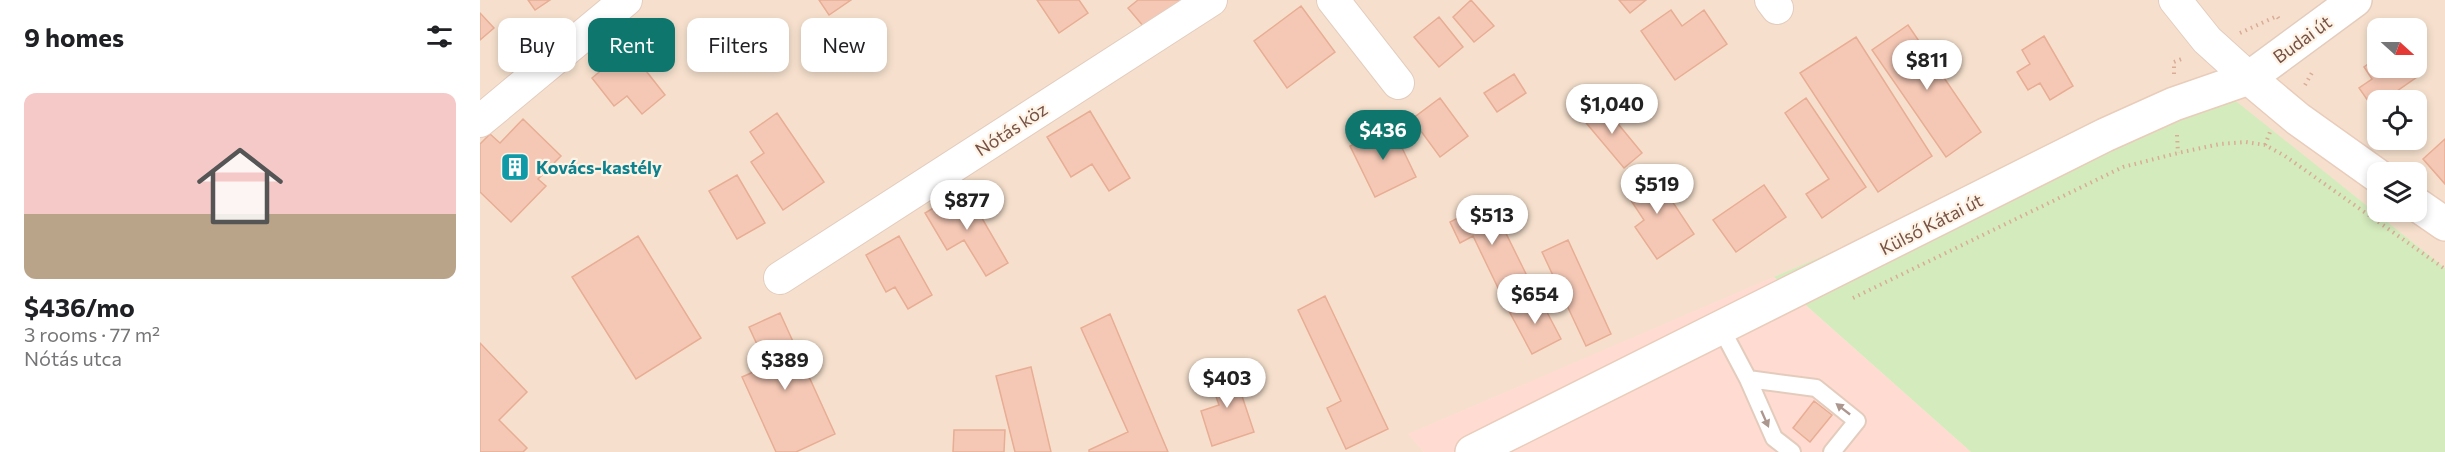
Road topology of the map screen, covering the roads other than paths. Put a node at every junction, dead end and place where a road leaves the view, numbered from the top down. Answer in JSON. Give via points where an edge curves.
{"nodes":[{"id":1,"x":626,"y":0,"type":"edge"},
{"id":2,"x":1211,"y":0,"type":"edge"},
{"id":3,"x":1333,"y":0,"type":"edge"},
{"id":4,"x":2175,"y":0,"type":"edge"},
{"id":5,"x":2355,"y":0,"type":"edge"},
{"id":6,"x":2249,"y":78,"type":"junction"},
{"id":7,"x":1398,"y":83,"type":"dead end"},
{"id":8,"x":480,"y":121,"type":"edge"},
{"id":9,"x":2367,"y":168,"type":"edge"},
{"id":10,"x":2427,"y":212,"type":"edge"},
{"id":11,"x":2445,"y":225,"type":"edge"},
{"id":12,"x":780,"y":278,"type":"dead end"},
{"id":13,"x":1721,"y":328,"type":"junction"},
{"id":14,"x":1748,"y":379,"type":"junction"},
{"id":15,"x":1472,"y":452,"type":"edge"},
{"id":16,"x":1792,"y":452,"type":"edge"},
{"id":17,"x":1832,"y":452,"type":"edge"}],
"edges":[{"from":1,"to":8,"type":"street"},
{"from":2,"to":12,"type":"street","name":"Nótás köz"},
{"from":3,"to":7,"type":"street"},
{"from":4,"to":6,"type":"street","via":[[2207,40]]},
{"from":5,"to":6,"type":"main road","name":"Budai út"},
{"from":6,"to":9,"type":"main road"},
{"from":6,"to":13,"type":"main road","name":"Külső Kátai út","via":[[2174,104],[2105,135]]},
{"from":10,"to":11,"type":"main road"},
{"from":13,"to":14,"type":"lane"},
{"from":13,"to":15,"type":"main road","name":"Külső Kátai út"},
{"from":14,"to":16,"type":"lane","one_way":true,"via":[[1774,438]]},
{"from":17,"to":14,"type":"lane","one_way":true,"via":[[1857,421],[1816,388]]}]}
